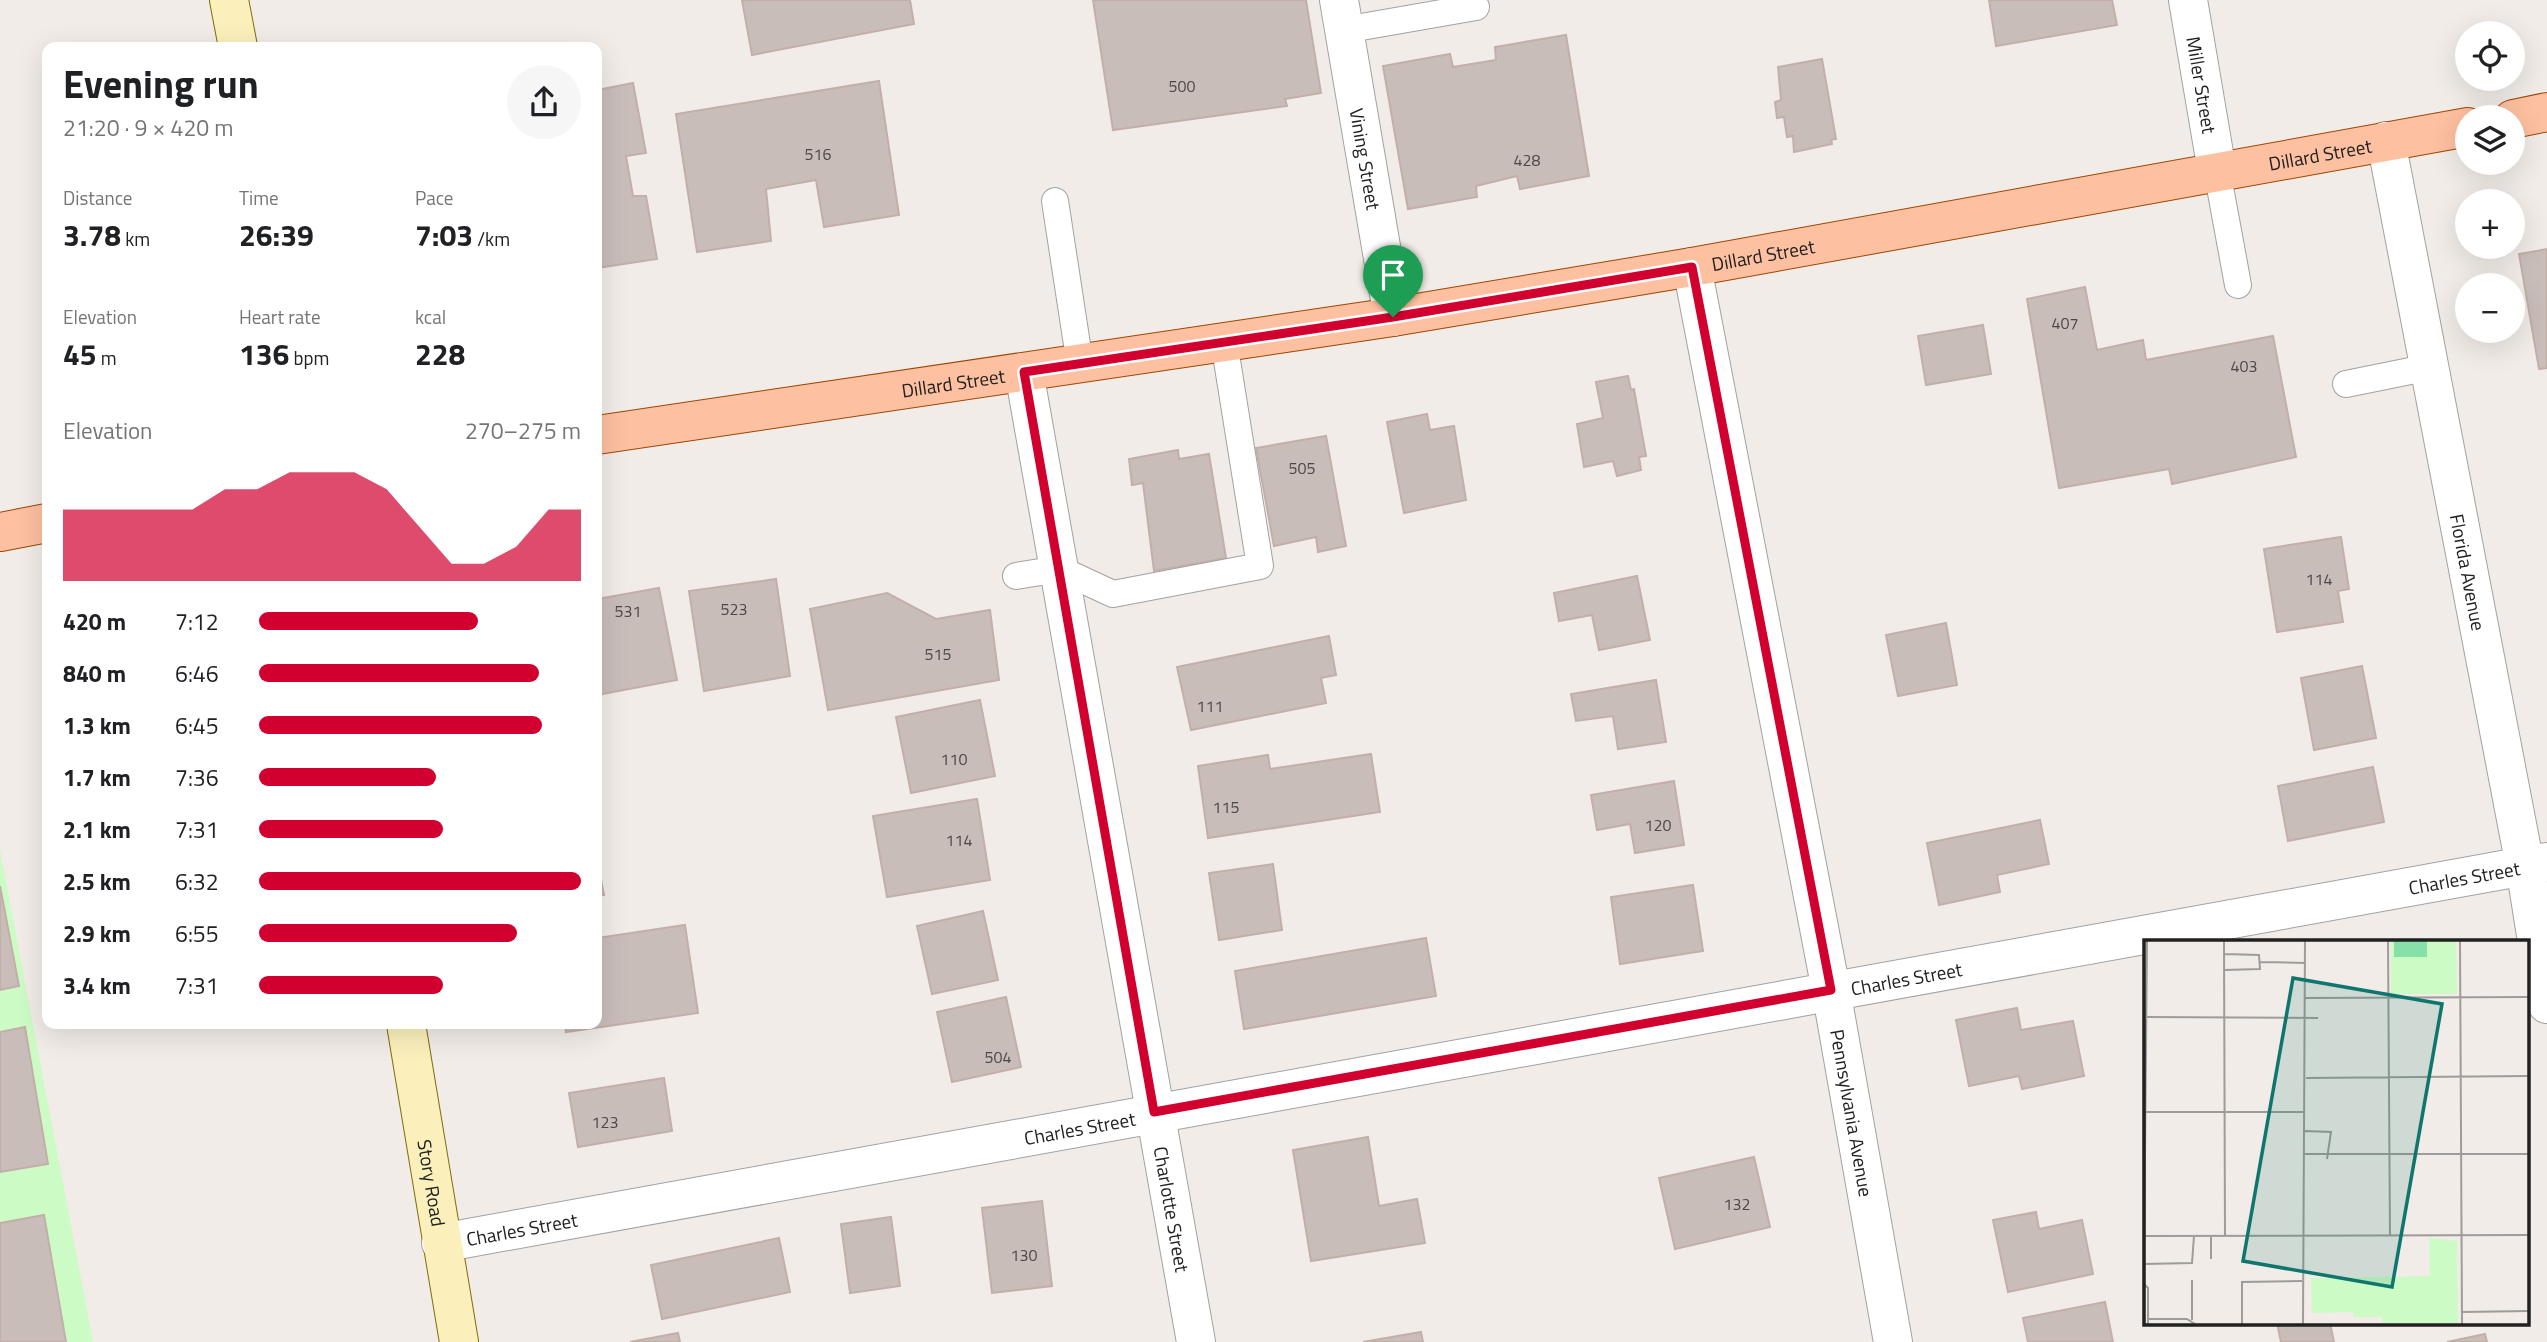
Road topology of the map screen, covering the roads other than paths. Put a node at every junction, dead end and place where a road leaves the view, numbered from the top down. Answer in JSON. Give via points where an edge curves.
{"nodes":[{"id":1,"x":229,"y":0,"type":"edge"},
{"id":2,"x":2188,"y":0,"type":"edge"},
{"id":3,"x":1476,"y":7,"type":"dead end"},
{"id":4,"x":1341,"y":15,"type":"edge"},
{"id":5,"x":237,"y":42,"type":"edge"},
{"id":6,"x":2547,"y":113,"type":"edge"},
{"id":7,"x":2525,"y":117,"type":"edge"},
{"id":8,"x":2455,"y":129,"type":"edge"},
{"id":9,"x":2386,"y":141,"type":"junction"},
{"id":10,"x":2217,"y":171,"type":"junction"},
{"id":11,"x":1055,"y":201,"type":"dead end"},
{"id":12,"x":1692,"y":267,"type":"junction"},
{"id":13,"x":2238,"y":285,"type":"dead end"},
{"id":14,"x":1393,"y":317,"type":"junction"},
{"id":15,"x":1224,"y":342,"type":"junction"},
{"id":16,"x":1080,"y":364,"type":"junction"},
{"id":17,"x":2430,"y":367,"type":"junction"},
{"id":18,"x":1024,"y":372,"type":"junction"},
{"id":19,"x":2346,"y":384,"type":"dead end"},
{"id":20,"x":602,"y":434,"type":"edge"},
{"id":21,"x":42,"y":524,"type":"edge"},
{"id":22,"x":0,"y":532,"type":"edge"},
{"id":23,"x":1059,"y":569,"type":"junction"},
{"id":24,"x":1016,"y":576,"type":"dead end"},
{"id":25,"x":2536,"y":864,"type":"edge"},
{"id":26,"x":1831,"y":990,"type":"junction"},
{"id":27,"x":2547,"y":1004,"type":"edge"},
{"id":28,"x":407,"y":1029,"type":"edge"},
{"id":29,"x":1154,"y":1112,"type":"junction"},
{"id":30,"x":441,"y":1243,"type":"junction"},
{"id":31,"x":459,"y":1342,"type":"edge"},
{"id":32,"x":1196,"y":1342,"type":"edge"},
{"id":33,"x":1893,"y":1342,"type":"edge"}],
"edges":[{"from":1,"to":5,"type":"street"},
{"from":2,"to":10,"type":"street","name":"Miller Street"},
{"from":3,"to":4,"type":"lane"},
{"from":4,"to":14,"type":"street","name":"Vining Street"},
{"from":6,"to":7,"type":"main road"},
{"from":8,"to":9,"type":"main road","name":"Dillard Street"},
{"from":9,"to":10,"type":"main road","name":"Dillard Street"},
{"from":9,"to":17,"type":"street","name":"Florida Avenue"},
{"from":10,"to":12,"type":"main road","name":"Dillard Street"},
{"from":10,"to":13,"type":"lane"},
{"from":11,"to":16,"type":"lane"},
{"from":12,"to":14,"type":"main road","name":"Dillard Street"},
{"from":12,"to":26,"type":"street","name":"Pennsylvania Avenue"},
{"from":14,"to":15,"type":"main road","name":"Dillard Street"},
{"from":15,"to":16,"type":"main road","name":"Dillard Street"},
{"from":15,"to":23,"type":"lane","via":[[1259,566],[1113,594]]},
{"from":16,"to":18,"type":"main road","name":"Dillard Street"},
{"from":17,"to":19,"type":"lane"},
{"from":17,"to":25,"type":"street","name":"Florida Avenue"},
{"from":18,"to":20,"type":"main road","name":"Dillard Street"},
{"from":18,"to":23,"type":"street","name":"Charlotte Street"},
{"from":21,"to":22,"type":"main road"},
{"from":23,"to":24,"type":"lane"},
{"from":23,"to":29,"type":"street","name":"Charlotte Street"},
{"from":25,"to":26,"type":"street","name":"Charles Street"},
{"from":25,"to":27,"type":"street","name":"Florida Avenue"},
{"from":26,"to":29,"type":"street","name":"Charles Street"},
{"from":26,"to":33,"type":"street","name":"Pennsylvania Avenue"},
{"from":28,"to":30,"type":"street","name":"Story Road"},
{"from":29,"to":30,"type":"street","name":"Charles Street"},
{"from":29,"to":32,"type":"street","name":"Charlotte Street"},
{"from":30,"to":31,"type":"street","name":"Story Road"}]}
